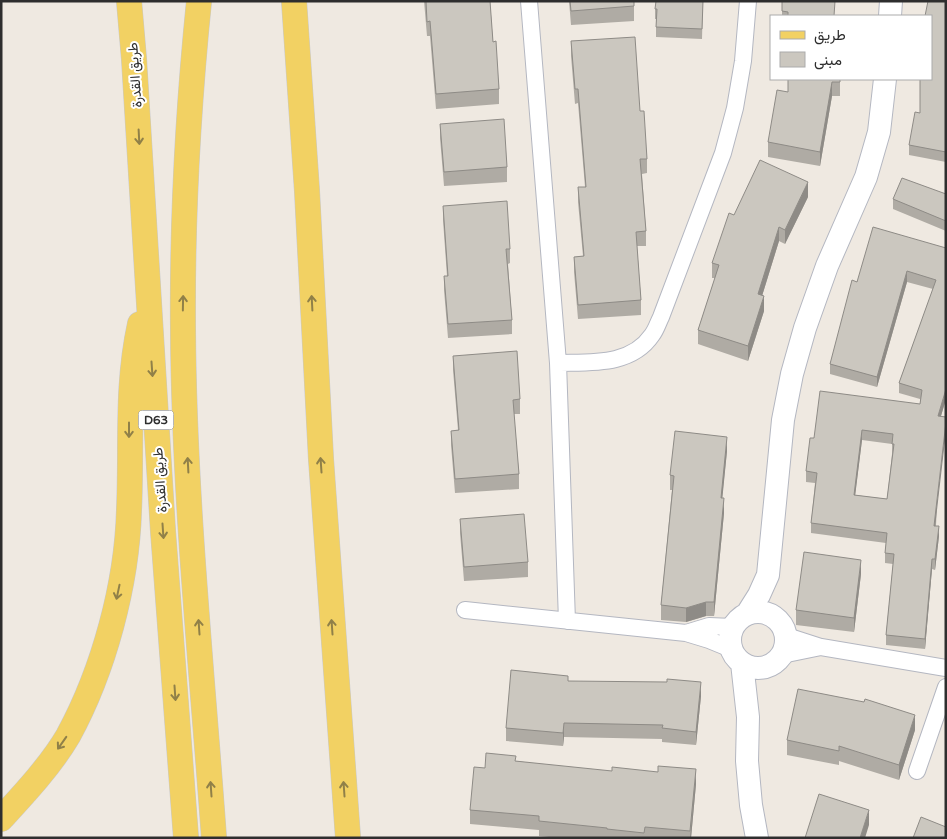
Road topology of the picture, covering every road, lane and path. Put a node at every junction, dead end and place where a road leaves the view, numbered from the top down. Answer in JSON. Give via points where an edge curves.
{"nodes":[{"id":1,"x":129,"y":1,"type":"edge"},
{"id":2,"x":199,"y":1,"type":"edge"},
{"id":3,"x":294,"y":1,"type":"edge"},
{"id":4,"x":529,"y":1,"type":"edge"},
{"id":5,"x":748,"y":1,"type":"edge"},
{"id":6,"x":890,"y":1,"type":"edge"},
{"id":7,"x":890,"y":15,"type":"edge"},
{"id":8,"x":885,"y":80,"type":"edge"},
{"id":9,"x":148,"y":295,"type":"junction"},
{"id":10,"x":558,"y":363,"type":"junction"},
{"id":11,"x":768,"y":575,"type":"junction"},
{"id":12,"x":464,"y":610,"type":"dead end"},
{"id":13,"x":740,"y":620,"type":"junction"},
{"id":14,"x":567,"y":621,"type":"junction"},
{"id":15,"x":686,"y":633,"type":"junction"},
{"id":16,"x":783,"y":638,"type":"junction"},
{"id":17,"x":736,"y":656,"type":"junction"},
{"id":18,"x":764,"y":668,"type":"junction"},
{"id":19,"x":946,"y":668,"type":"edge"},
{"id":20,"x":946,"y":687,"type":"edge"},
{"id":21,"x":748,"y":717,"type":"junction"},
{"id":22,"x":917,"y":770,"type":"dead end"},
{"id":23,"x":1,"y":818,"type":"edge"},
{"id":24,"x":186,"y":838,"type":"edge"},
{"id":25,"x":214,"y":838,"type":"edge"},
{"id":26,"x":348,"y":838,"type":"edge"},
{"id":27,"x":757,"y":838,"type":"edge"}],
"edges":[{"from":1,"to":9,"type":"main road","name":"طريق القدرة","number":"D63","one_way":true},
{"from":25,"to":2,"type":"main road","name":"طريق القدرة","number":"D63","one_way":true,"via":[[190,514],[183,339],[187,151]]},
{"from":26,"to":3,"type":"main road","one_way":true,"via":[[325,529]]},
{"from":4,"to":10,"type":"street"},
{"from":5,"to":10,"type":"street","via":[[735,108],[723,153],[652,335],[639,349],[622,358]]},
{"from":6,"to":7,"type":"street"},
{"from":8,"to":11,"type":"street","via":[[879,132],[866,177],[827,266],[792,374],[783,420]]},
{"from":9,"to":23,"type":"main road","one_way":true,"via":[[130,393],[126,550],[110,626],[88,692],[67,737],[26,792]]},
{"from":9,"to":24,"type":"main road","name":"طريق القدرة","number":"D63","one_way":true},
{"from":10,"to":14,"type":"street"},
{"from":11,"to":13,"type":"street","via":[[759,595]]},
{"from":11,"to":16,"type":"street"},
{"from":12,"to":14,"type":"street"},
{"from":13,"to":15,"type":"street"},
{"from":13,"to":16,"type":"street","via":[[756,612],[765,612],[774,616]]},
{"from":13,"to":17,"type":"street","via":[[730,638]]},
{"from":14,"to":15,"type":"street"},
{"from":15,"to":17,"type":"street","via":[[709,640]]},
{"from":16,"to":18,"type":"street","via":[[774,664]]},
{"from":16,"to":19,"type":"street"},
{"from":17,"to":18,"type":"street","via":[[752,668]]},
{"from":17,"to":21,"type":"street"},
{"from":18,"to":21,"type":"street"},
{"from":20,"to":22,"type":"street"},
{"from":21,"to":27,"type":"street","via":[[747,761]]}]}
